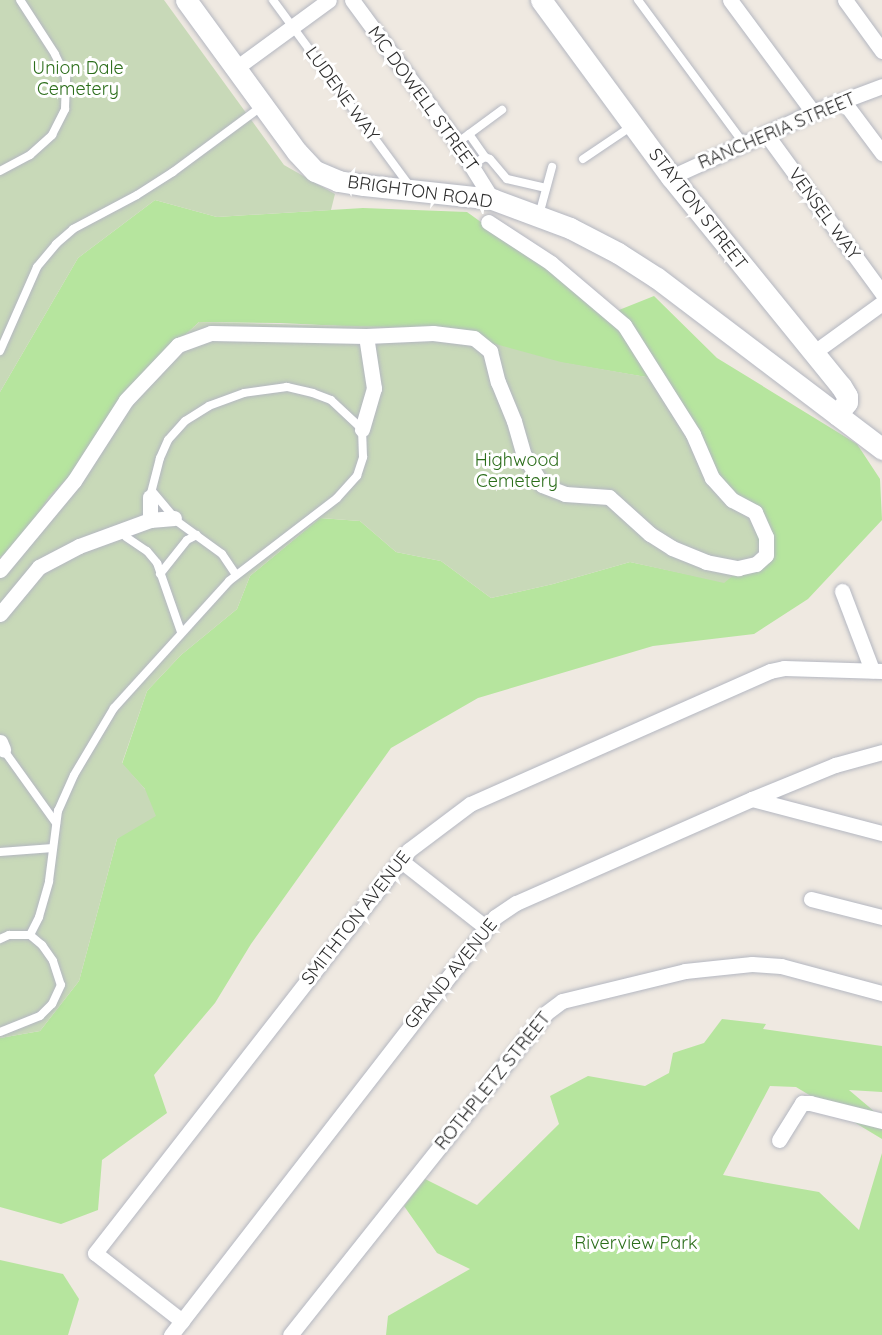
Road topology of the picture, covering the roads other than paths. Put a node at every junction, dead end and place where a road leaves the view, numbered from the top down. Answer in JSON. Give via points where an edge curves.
{"nodes":[{"id":1,"x":20,"y":0,"type":"edge"},
{"id":2,"x":186,"y":0,"type":"edge"},
{"id":3,"x":273,"y":0,"type":"edge"},
{"id":4,"x":328,"y":0,"type":"edge"},
{"id":5,"x":352,"y":0,"type":"edge"},
{"id":6,"x":541,"y":0,"type":"edge"},
{"id":7,"x":638,"y":0,"type":"edge"},
{"id":8,"x":730,"y":0,"type":"edge"},
{"id":9,"x":845,"y":0,"type":"edge"},
{"id":10,"x":292,"y":27,"type":"junction"},
{"id":11,"x":882,"y":51,"type":"edge"},
{"id":12,"x":236,"y":68,"type":"junction"},
{"id":13,"x":882,"y":86,"type":"edge"},
{"id":14,"x":844,"y":102,"type":"junction"},
{"id":15,"x":262,"y":106,"type":"junction"},
{"id":16,"x":502,"y":110,"type":"dead end"},
{"id":17,"x":813,"y":112,"type":"junction"},
{"id":18,"x":633,"y":126,"type":"junction"},
{"id":19,"x":766,"y":134,"type":"junction"},
{"id":20,"x":463,"y":139,"type":"junction"},
{"id":21,"x":744,"y":144,"type":"junction"},
{"id":22,"x":882,"y":153,"type":"edge"},
{"id":23,"x":485,"y":157,"type":"junction"},
{"id":24,"x":583,"y":159,"type":"dead end"},
{"id":25,"x":472,"y":165,"type":"junction"},
{"id":26,"x":552,"y":167,"type":"dead end"},
{"id":27,"x":0,"y":171,"type":"edge"},
{"id":28,"x":671,"y":177,"type":"junction"},
{"id":29,"x":546,"y":188,"type":"junction"},
{"id":30,"x":411,"y":189,"type":"junction"},
{"id":31,"x":492,"y":199,"type":"junction"},
{"id":32,"x":539,"y":216,"type":"junction"},
{"id":33,"x":488,"y":222,"type":"dead end"},
{"id":34,"x":882,"y":293,"type":"edge"},
{"id":35,"x":882,"y":303,"type":"edge"},
{"id":36,"x":366,"y":336,"type":"junction"},
{"id":37,"x":0,"y":351,"type":"edge"},
{"id":38,"x":813,"y":353,"type":"junction"},
{"id":39,"x":837,"y":415,"type":"junction"},
{"id":40,"x":362,"y":429,"type":"junction"},
{"id":41,"x":881,"y":450,"type":"edge"},
{"id":42,"x":151,"y":494,"type":"junction"},
{"id":43,"x":174,"y":518,"type":"junction"},
{"id":44,"x":150,"y":520,"type":"junction"},
{"id":45,"x":122,"y":535,"type":"junction"},
{"id":46,"x":197,"y":535,"type":"junction"},
{"id":47,"x":0,"y":570,"type":"edge"},
{"id":48,"x":160,"y":574,"type":"junction"},
{"id":49,"x":236,"y":575,"type":"junction"},
{"id":50,"x":842,"y":591,"type":"dead end"},
{"id":51,"x":0,"y":614,"type":"edge"},
{"id":52,"x":181,"y":632,"type":"junction"},
{"id":53,"x":877,"y":670,"type":"edge"},
{"id":54,"x":1,"y":745,"type":"edge"},
{"id":55,"x":882,"y":752,"type":"edge"},
{"id":56,"x":752,"y":799,"type":"junction"},
{"id":57,"x":56,"y":825,"type":"junction"},
{"id":58,"x":882,"y":833,"type":"edge"},
{"id":59,"x":53,"y":848,"type":"junction"},
{"id":60,"x":0,"y":852,"type":"edge"},
{"id":61,"x":399,"y":860,"type":"junction"},
{"id":62,"x":811,"y":899,"type":"dead end"},
{"id":63,"x":882,"y":917,"type":"edge"},
{"id":64,"x":485,"y":927,"type":"junction"},
{"id":65,"x":30,"y":935,"type":"junction"},
{"id":66,"x":0,"y":939,"type":"edge"},
{"id":67,"x":882,"y":993,"type":"edge"},
{"id":68,"x":0,"y":1032,"type":"edge"},
{"id":69,"x":882,"y":1120,"type":"edge"},
{"id":70,"x":779,"y":1140,"type":"dead end"},
{"id":71,"x":182,"y":1321,"type":"junction"},
{"id":72,"x":171,"y":1335,"type":"edge"},
{"id":73,"x":290,"y":1335,"type":"edge"}],
"edges":[{"from":1,"to":27,"type":"lane","via":[[66,77],[66,109],[52,135],[30,155]]},
{"from":2,"to":12,"type":"street","name":"BRIGHTON ROAD"},
{"from":3,"to":10,"type":"lane","name":"LUDENE WAY"},
{"from":4,"to":10,"type":"street"},
{"from":5,"to":20,"type":"street","name":"MC DOWELL STREET"},
{"from":6,"to":18,"type":"street","name":"STAYTON STREET"},
{"from":7,"to":21,"type":"lane"},
{"from":8,"to":17,"type":"street"},
{"from":9,"to":11,"type":"street"},
{"from":10,"to":12,"type":"street"},
{"from":10,"to":30,"type":"lane","name":"LUDENE WAY"},
{"from":12,"to":15,"type":"street","name":"BRIGHTON ROAD"},
{"from":13,"to":14,"type":"street","name":"RANCHERIA STREET"},
{"from":14,"to":17,"type":"street","name":"RANCHERIA STREET"},
{"from":14,"to":22,"type":"street"},
{"from":15,"to":30,"type":"street","name":"BRIGHTON ROAD","via":[[315,171],[338,181]]},
{"from":15,"to":37,"type":"lane","via":[[172,172],[73,229],[56,244],[38,267]]},
{"from":16,"to":20,"type":"lane"},
{"from":17,"to":19,"type":"street","name":"RANCHERIA STREET"},
{"from":18,"to":24,"type":"lane"},
{"from":18,"to":28,"type":"street","name":"STAYTON STREET"},
{"from":19,"to":21,"type":"street","name":"RANCHERIA STREET"},
{"from":19,"to":34,"type":"street","name":"VENSEL WAY"},
{"from":20,"to":23,"type":"lane"},
{"from":20,"to":25,"type":"street","name":"MC DOWELL STREET"},
{"from":21,"to":28,"type":"street","name":"RANCHERIA STREET"},
{"from":23,"to":25,"type":"lane"},
{"from":23,"to":29,"type":"lane","via":[[507,179]]},
{"from":25,"to":31,"type":"street","name":"MC DOWELL STREET"},
{"from":26,"to":29,"type":"lane"},
{"from":28,"to":38,"type":"street","name":"STAYTON STREET"},
{"from":29,"to":32,"type":"lane"},
{"from":30,"to":31,"type":"street","name":"BRIGHTON ROAD"},
{"from":31,"to":32,"type":"street","name":"BRIGHTON ROAD"},
{"from":32,"to":39,"type":"street","name":"BRIGHTON ROAD","via":[[589,238],[657,278]]},
{"from":33,"to":36,"type":"street","via":[[551,263],[624,325],[693,434],[712,478],[732,500],[755,512],[766,537],[766,555],[756,564],[738,568],[706,562],[650,534],[609,497],[565,494],[542,484],[524,455],[490,351],[474,338],[433,333]]},
{"from":35,"to":38,"type":"street"},
{"from":36,"to":40,"type":"street","via":[[374,388]]},
{"from":36,"to":47,"type":"street","via":[[211,333],[178,345],[126,400],[74,481]]},
{"from":38,"to":39,"type":"street","name":"STAYTON STREET","via":[[847,396]]},
{"from":39,"to":41,"type":"street","name":"BRIGHTON ROAD"},
{"from":40,"to":42,"type":"lane","via":[[331,400],[313,393],[287,387],[244,393],[209,406],[185,421],[168,440]]},
{"from":40,"to":49,"type":"lane","via":[[363,457],[357,476],[337,498]]},
{"from":42,"to":43,"type":"lane"},
{"from":42,"to":44,"type":"street"},
{"from":43,"to":44,"type":"street"},
{"from":43,"to":46,"type":"lane"},
{"from":44,"to":45,"type":"street"},
{"from":45,"to":48,"type":"lane","via":[[147,551]]},
{"from":45,"to":51,"type":"street","via":[[79,546],[39,567]]},
{"from":46,"to":48,"type":"lane","via":[[186,540]]},
{"from":46,"to":49,"type":"lane","via":[[222,554]]},
{"from":48,"to":52,"type":"lane"},
{"from":49,"to":52,"type":"lane"},
{"from":50,"to":53,"type":"street"},
{"from":52,"to":57,"type":"lane","via":[[109,715],[74,775]]},
{"from":53,"to":61,"type":"street","name":"SMITHTON AVENUE","via":[[770,671],[470,804]]},
{"from":54,"to":57,"type":"lane"},
{"from":55,"to":56,"type":"street","name":"GRAND AVENUE","via":[[835,765]]},
{"from":56,"to":58,"type":"street"},
{"from":56,"to":64,"type":"street","name":"GRAND AVENUE","via":[[516,903]]},
{"from":57,"to":59,"type":"lane"},
{"from":59,"to":60,"type":"lane"},
{"from":59,"to":65,"type":"lane","via":[[41,908]]},
{"from":61,"to":64,"type":"street"},
{"from":61,"to":71,"type":"street","name":"SMITHTON AVENUE","via":[[95,1253]]},
{"from":62,"to":63,"type":"street"},
{"from":64,"to":71,"type":"street","name":"GRAND AVENUE"},
{"from":65,"to":66,"type":"lane"},
{"from":65,"to":68,"type":"lane","via":[[53,961],[61,985],[52,1004],[40,1016]]},
{"from":67,"to":73,"type":"street","name":"ROTHPLETZ STREET","via":[[782,966],[752,964],[685,971],[562,1001],[546,1013]]},
{"from":69,"to":70,"type":"street","via":[[810,1102],[799,1106]]},
{"from":71,"to":72,"type":"street","name":"GRAND AVENUE"}]}
